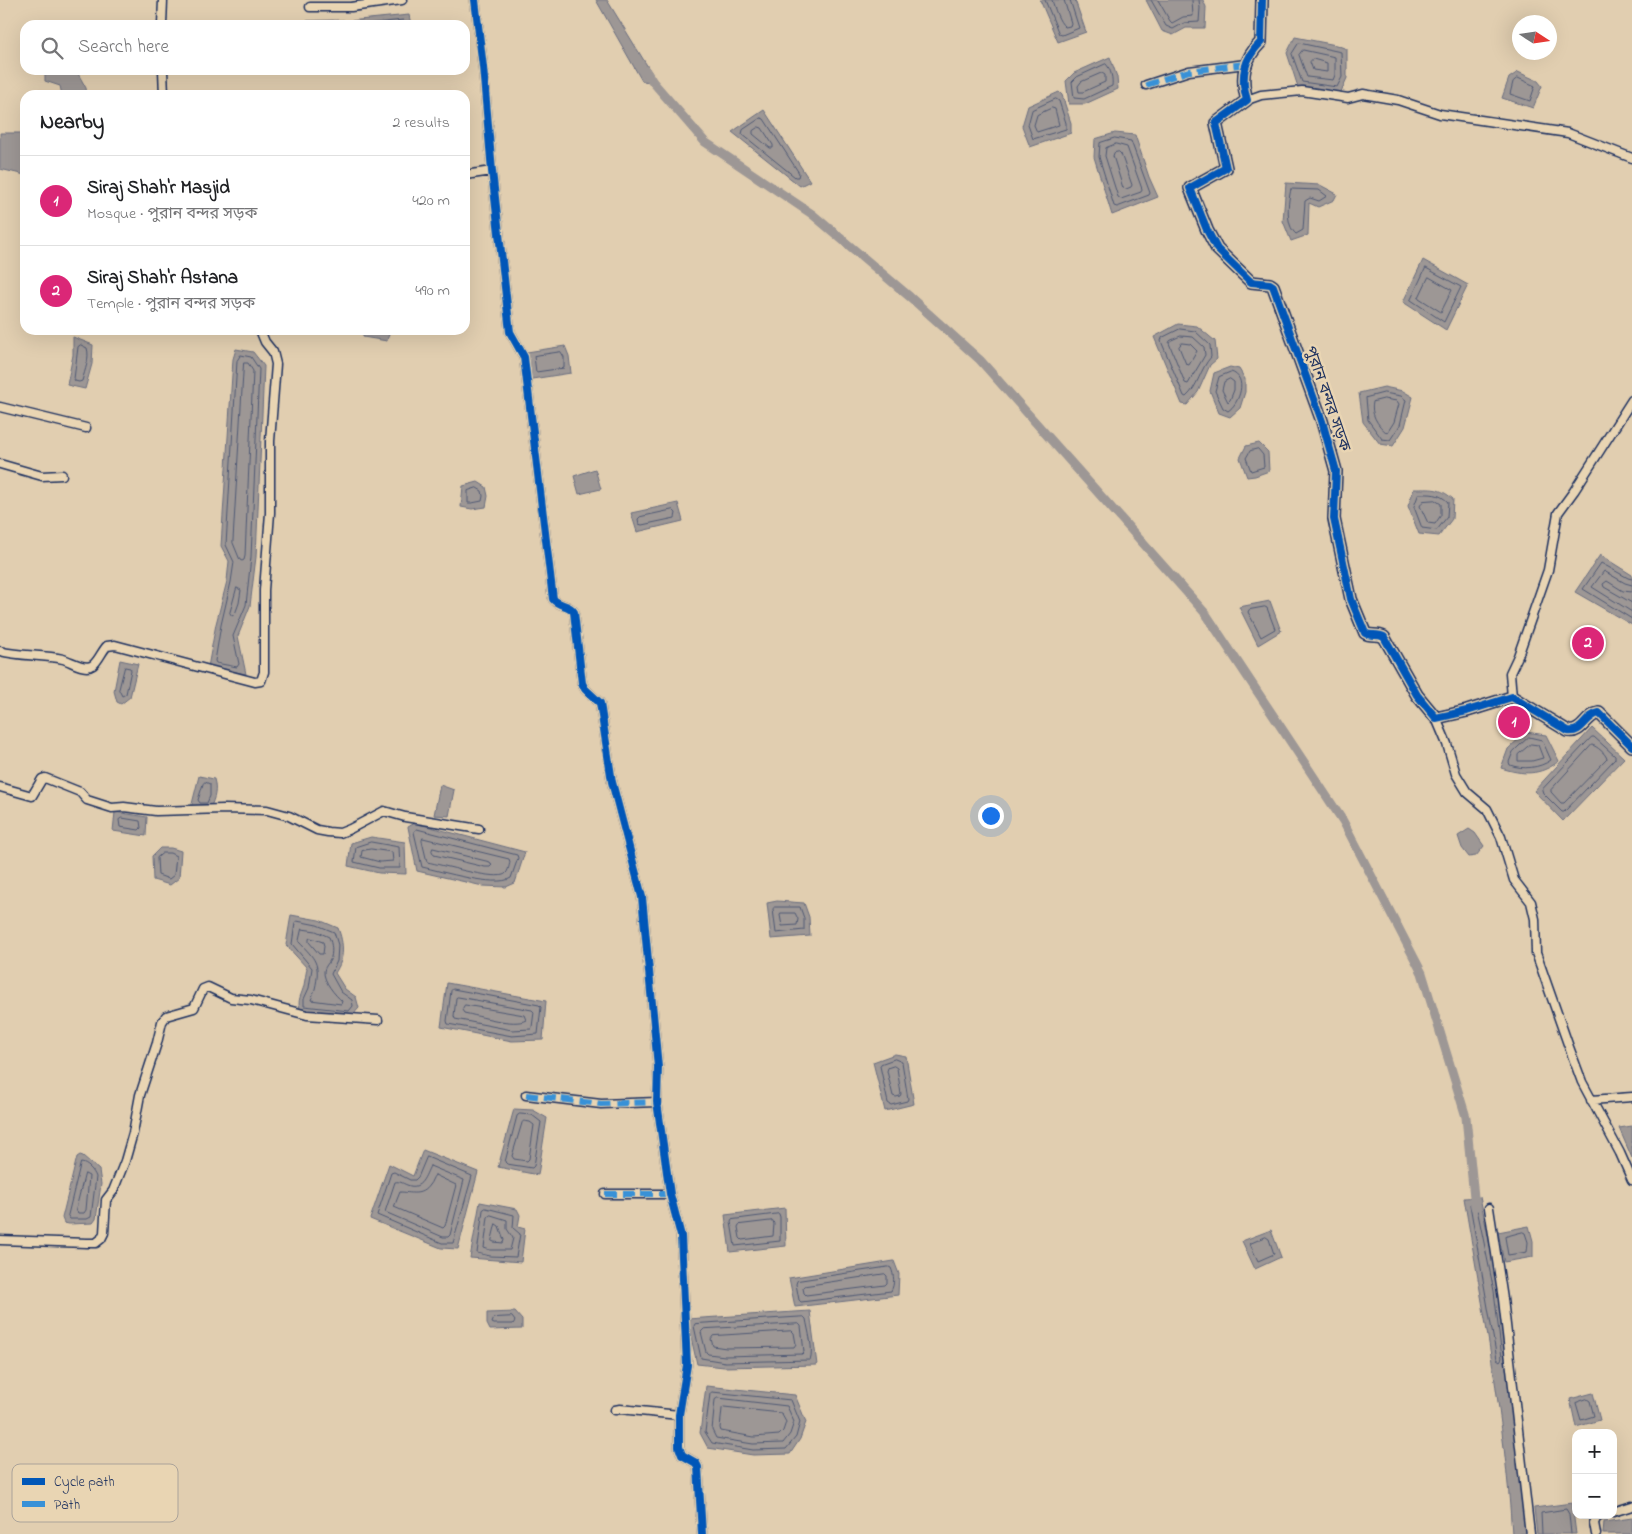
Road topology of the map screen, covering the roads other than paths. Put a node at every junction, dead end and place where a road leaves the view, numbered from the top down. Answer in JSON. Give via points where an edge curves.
{"nodes":[{"id":1,"x":163,"y":0,"type":"edge"},
{"id":2,"x":402,"y":0,"type":"edge"},
{"id":3,"x":475,"y":0,"type":"edge"},
{"id":4,"x":1262,"y":0,"type":"edge"},
{"id":5,"x":310,"y":7,"type":"dead end"},
{"id":6,"x":162,"y":20,"type":"edge"},
{"id":7,"x":1246,"y":64,"type":"junction"},
{"id":8,"x":163,"y":75,"type":"edge"},
{"id":9,"x":1146,"y":85,"type":"dead end"},
{"id":10,"x":164,"y":90,"type":"edge"},
{"id":11,"x":1247,"y":100,"type":"junction"},
{"id":12,"x":1632,"y":158,"type":"edge"},
{"id":13,"x":492,"y":171,"type":"junction"},
{"id":14,"x":470,"y":174,"type":"edge"},
{"id":15,"x":262,"y":335,"type":"edge"},
{"id":16,"x":1632,"y":400,"type":"edge"},
{"id":17,"x":0,"y":407,"type":"edge"},
{"id":18,"x":86,"y":428,"type":"dead end"},
{"id":19,"x":0,"y":464,"type":"edge"},
{"id":20,"x":62,"y":475,"type":"dead end"},
{"id":21,"x":0,"y":651,"type":"edge"},
{"id":22,"x":1512,"y":697,"type":"junction"},
{"id":23,"x":1436,"y":718,"type":"junction"},
{"id":24,"x":1632,"y":746,"type":"edge"},
{"id":25,"x":0,"y":787,"type":"edge"},
{"id":26,"x":479,"y":829,"type":"dead end"},
{"id":27,"x":378,"y":1020,"type":"dead end"},
{"id":28,"x":526,"y":1095,"type":"dead end"},
{"id":29,"x":1632,"y":1097,"type":"edge"},
{"id":30,"x":1591,"y":1100,"type":"junction"},
{"id":31,"x":657,"y":1102,"type":"junction"},
{"id":32,"x":1632,"y":1180,"type":"edge"},
{"id":33,"x":605,"y":1194,"type":"dead end"},
{"id":34,"x":670,"y":1194,"type":"junction"},
{"id":35,"x":1489,"y":1208,"type":"dead end"},
{"id":36,"x":0,"y":1240,"type":"edge"},
{"id":37,"x":615,"y":1410,"type":"dead end"},
{"id":38,"x":680,"y":1415,"type":"junction"},
{"id":39,"x":1632,"y":1506,"type":"edge"},
{"id":40,"x":1617,"y":1511,"type":"edge"},
{"id":41,"x":1596,"y":1519,"type":"edge"},
{"id":42,"x":702,"y":1534,"type":"edge"},
{"id":43,"x":1530,"y":1534,"type":"edge"},
{"id":44,"x":1596,"y":1534,"type":"edge"}],
"edges":[{"from":1,"to":6,"type":"street"},
{"from":2,"to":5,"type":"street"},
{"from":3,"to":13,"type":"street"},
{"from":4,"to":7,"type":"street","via":[[1260,42],[1250,53]]},
{"from":7,"to":9,"type":"street","via":[[1189,71]]},
{"from":7,"to":11,"type":"street","via":[[1243,81]]},
{"from":8,"to":10,"type":"street"},
{"from":11,"to":12,"type":"street","via":[[1261,95],[1302,91],[1348,98],[1362,94],[1384,97],[1440,114],[1568,133]]},
{"from":11,"to":23,"type":"street","name":"পুরান বন্দর সড়ক","via":[[1216,123],[1226,168],[1192,187],[1191,191],[1217,249],[1251,282],[1273,286],[1322,422],[1336,471],[1334,519],[1352,599],[1365,633],[1384,636],[1417,695]]},
{"from":13,"to":14,"type":"street"},
{"from":13,"to":31,"type":"street","via":[[510,332],[524,357],[553,599],[574,612],[582,683],[600,703],[612,782],[642,897],[658,1067]]},
{"from":15,"to":21,"type":"street","via":[[276,364],[264,590],[264,672],[261,681],[246,680],[115,645],[107,646],[93,665],[86,667],[62,659]]},
{"from":16,"to":22,"type":"street","via":[[1558,513],[1548,570],[1510,673]]},
{"from":17,"to":18,"type":"street"},
{"from":19,"to":20,"type":"street","via":[[42,476]]},
{"from":22,"to":23,"type":"street"},
{"from":22,"to":24,"type":"street","via":[[1572,732],[1598,713]]},
{"from":23,"to":30,"type":"street","via":[[1456,774],[1468,792],[1487,809],[1501,837],[1514,880],[1531,902],[1536,953],[1578,1073]]},
{"from":25,"to":26,"type":"street","via":[[32,796],[45,778],[80,792],[88,800],[112,808],[267,810],[328,832],[340,833],[384,811]]},
{"from":27,"to":36,"type":"street","via":[[307,1016],[251,1000],[231,998],[208,987],[203,989],[194,1008],[166,1016],[162,1022],[125,1161],[113,1190],[107,1196],[101,1239],[96,1243]]},
{"from":28,"to":31,"type":"street","via":[[601,1104]]},
{"from":29,"to":30,"type":"street"},
{"from":30,"to":32,"type":"street"},
{"from":31,"to":34,"type":"street"},
{"from":33,"to":34,"type":"street"},
{"from":34,"to":38,"type":"street","via":[[682,1246],[687,1365]]},
{"from":35,"to":43,"type":"street","via":[[1503,1299]]},
{"from":37,"to":38,"type":"street"},
{"from":38,"to":42,"type":"street","via":[[679,1447],[682,1455],[698,1467]]},
{"from":39,"to":40,"type":"street"},
{"from":41,"to":44,"type":"street"}]}
